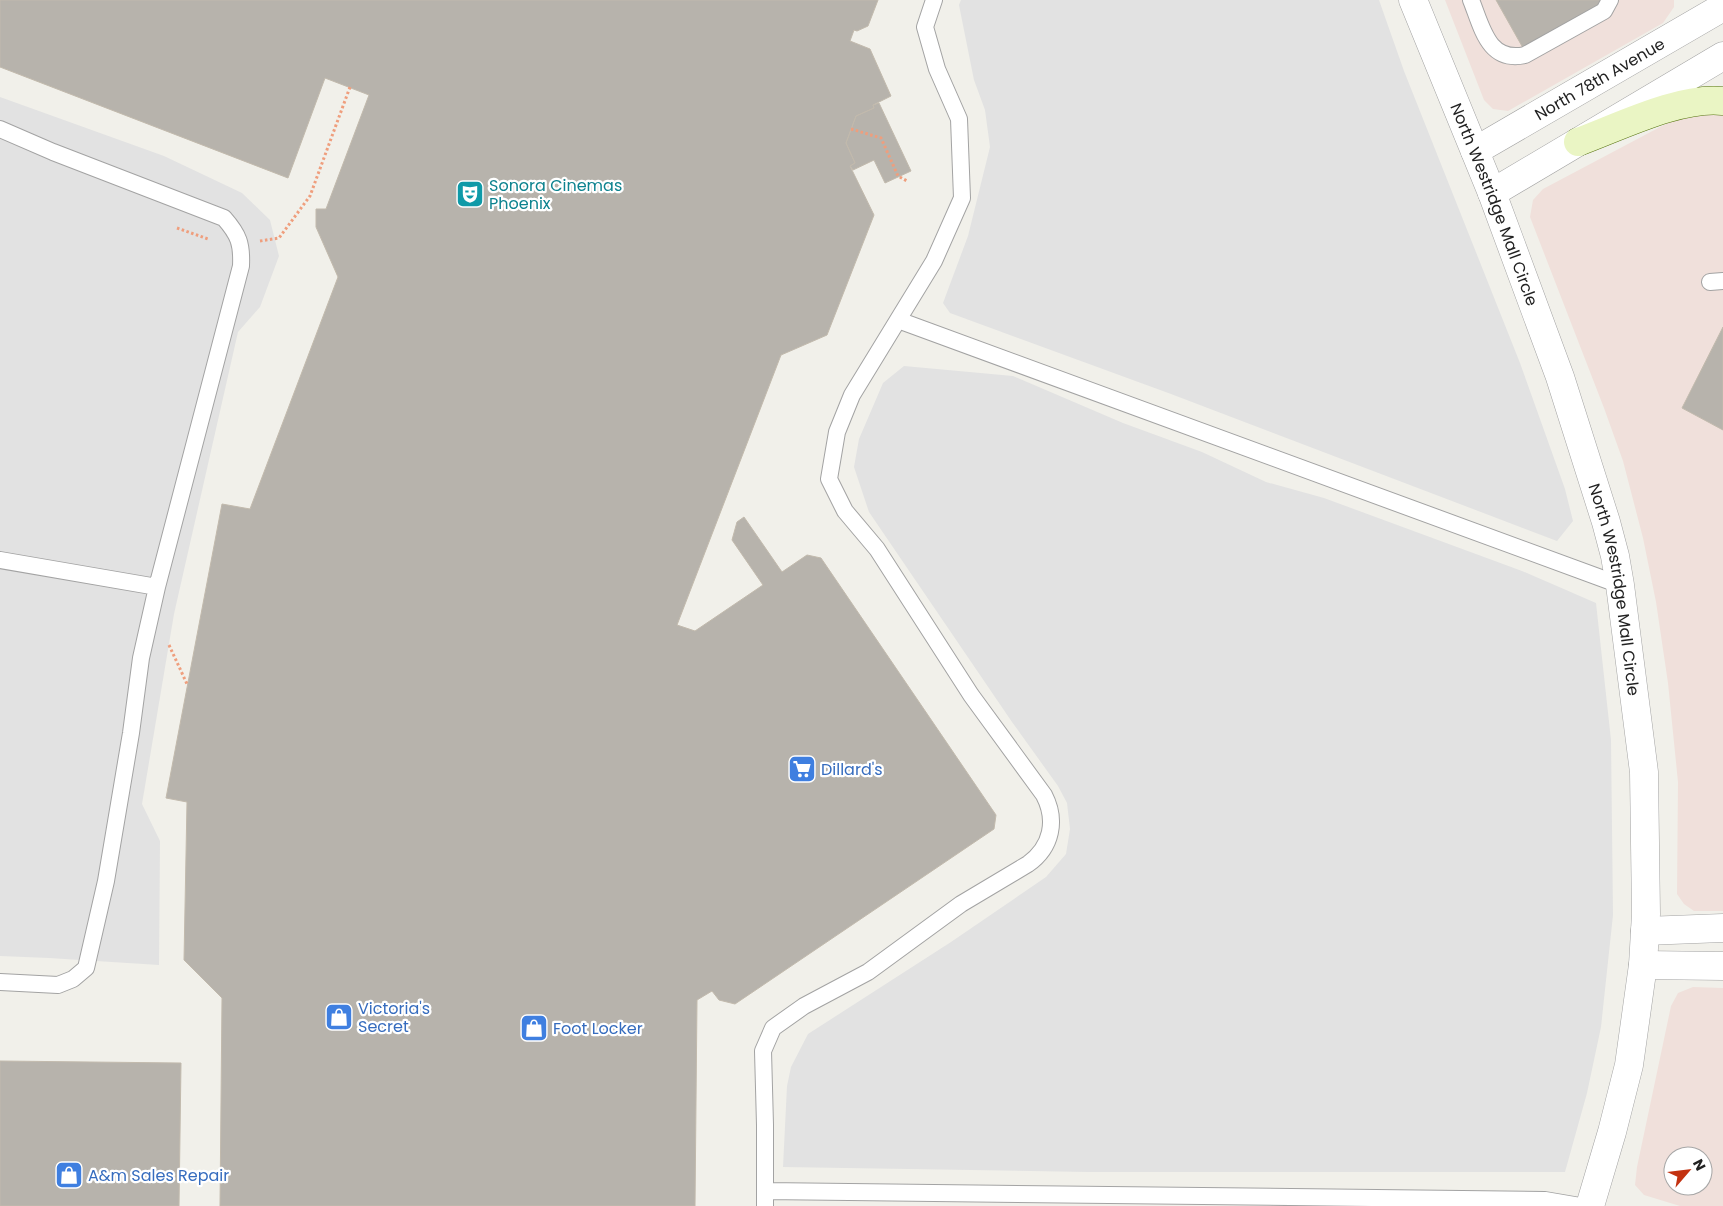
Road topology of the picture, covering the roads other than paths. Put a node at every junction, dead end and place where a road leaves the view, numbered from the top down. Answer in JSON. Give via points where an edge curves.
{"nodes":[{"id":1,"x":934,"y":0,"type":"edge"},
{"id":2,"x":1413,"y":0,"type":"edge"},
{"id":3,"x":1471,"y":0,"type":"edge"},
{"id":4,"x":1610,"y":0,"type":"edge"},
{"id":5,"x":1723,"y":7,"type":"edge"},
{"id":6,"x":1723,"y":56,"type":"edge"},
{"id":7,"x":1723,"y":101,"type":"edge"},
{"id":8,"x":0,"y":130,"type":"edge"},
{"id":9,"x":1578,"y":142,"type":"junction"},
{"id":10,"x":1475,"y":151,"type":"junction"},
{"id":11,"x":1492,"y":193,"type":"junction"},
{"id":12,"x":898,"y":320,"type":"junction"},
{"id":13,"x":0,"y":560,"type":"edge"},
{"id":14,"x":1620,"y":585,"type":"junction"},
{"id":15,"x":158,"y":587,"type":"junction"},
{"id":16,"x":1723,"y":928,"type":"edge"},
{"id":17,"x":1645,"y":931,"type":"junction"},
{"id":18,"x":1643,"y":965,"type":"junction"},
{"id":19,"x":1723,"y":966,"type":"edge"},
{"id":20,"x":0,"y":982,"type":"edge"},
{"id":21,"x":765,"y":1199,"type":"edge"},
{"id":22,"x":1580,"y":1206,"type":"edge"},
{"id":23,"x":1590,"y":1206,"type":"edge"}],
"edges":[{"from":1,"to":12,"type":"lane","via":[[925,27],[937,69],[959,119],[962,198],[934,261]]},
{"from":2,"to":10,"type":"street","name":"North Westridge Mall Circle"},
{"from":3,"to":4,"type":"lane","via":[[1488,42],[1497,52],[1516,57],[1604,11]]},
{"from":5,"to":10,"type":"street","name":"North 78th Avenue"},
{"from":6,"to":9,"type":"street"},
{"from":7,"to":9,"type":"main road","via":[[1689,102]]},
{"from":8,"to":15,"type":"lane","via":[[224,218],[236,231],[242,250],[241,266]]},
{"from":9,"to":11,"type":"street"},
{"from":10,"to":11,"type":"street","name":"North Westridge Mall Circle"},
{"from":11,"to":14,"type":"street","name":"North Westridge Mall Circle","via":[[1565,393],[1606,522]]},
{"from":12,"to":14,"type":"lane"},
{"from":12,"to":21,"type":"lane","via":[[852,395],[837,432],[829,479],[845,511],[877,549],[971,695],[1044,795],[1049,805],[1050,831],[1038,857],[962,904],[868,972],[804,1006],[773,1028],[763,1051]]},
{"from":13,"to":15,"type":"lane"},
{"from":14,"to":17,"type":"street","name":"North Westridge Mall Circle","via":[[1644,772]]},
{"from":15,"to":20,"type":"lane","via":[[141,658],[106,881],[86,968],[73,979],[58,985]]},
{"from":16,"to":17,"type":"street"},
{"from":17,"to":18,"type":"street","name":"North Westridge Mall Circle"},
{"from":18,"to":19,"type":"street"},
{"from":18,"to":23,"type":"street","name":"North Westridge Mall Circle","via":[[1629,1065]]},
{"from":21,"to":22,"type":"lane","via":[[1545,1200]]}]}
